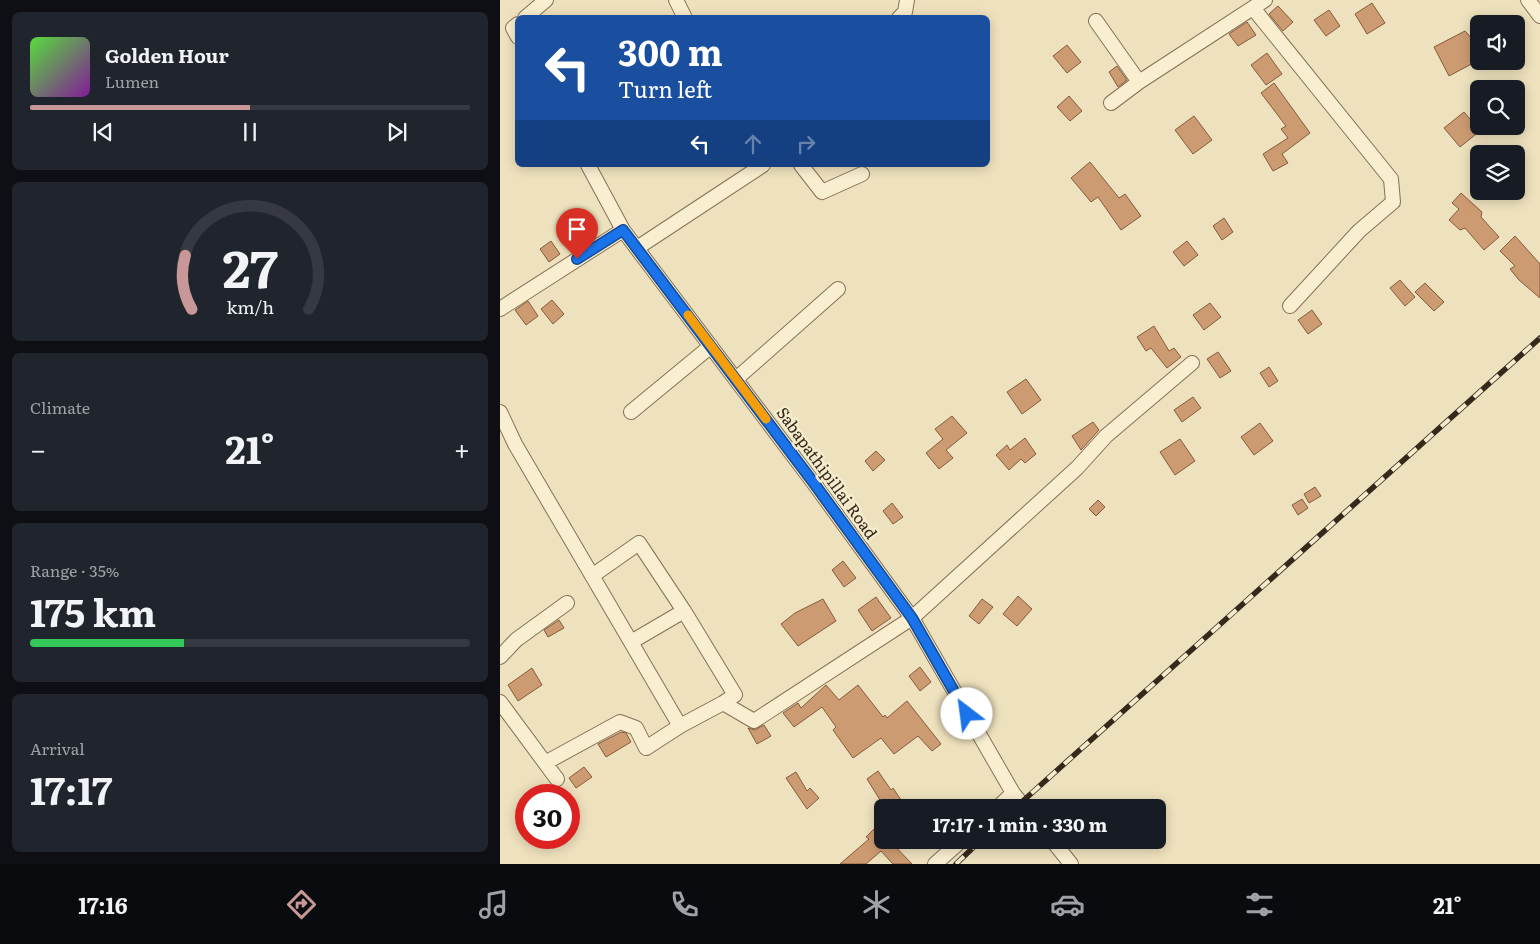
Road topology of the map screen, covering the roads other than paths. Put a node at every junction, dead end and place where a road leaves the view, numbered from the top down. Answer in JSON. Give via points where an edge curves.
{"nodes":[{"id":1,"x":546,"y":0,"type":"edge"},
{"id":2,"x":676,"y":0,"type":"edge"},
{"id":3,"x":907,"y":0,"type":"edge"},
{"id":4,"x":1528,"y":0,"type":"edge"},
{"id":5,"x":1259,"y":4,"type":"edge"},
{"id":6,"x":528,"y":15,"type":"edge"},
{"id":7,"x":684,"y":15,"type":"edge"},
{"id":8,"x":902,"y":15,"type":"edge"},
{"id":9,"x":1540,"y":16,"type":"edge"},
{"id":10,"x":1096,"y":21,"type":"dead end"},
{"id":11,"x":1139,"y":82,"type":"junction"},
{"id":12,"x":1111,"y":103,"type":"dead end"},
{"id":13,"x":589,"y":167,"type":"edge"},
{"id":14,"x":761,"y":167,"type":"edge"},
{"id":15,"x":803,"y":167,"type":"edge"},
{"id":16,"x":862,"y":174,"type":"dead end"},
{"id":17,"x":623,"y":230,"type":"junction"},
{"id":18,"x":637,"y":248,"type":"junction"},
{"id":19,"x":838,"y":289,"type":"dead end"},
{"id":20,"x":1290,"y":306,"type":"dead end"},
{"id":21,"x":500,"y":309,"type":"edge"},
{"id":22,"x":711,"y":346,"type":"junction"},
{"id":23,"x":1192,"y":363,"type":"dead end"},
{"id":24,"x":736,"y":379,"type":"junction"},
{"id":25,"x":500,"y":412,"type":"edge"},
{"id":26,"x":631,"y":412,"type":"dead end"},
{"id":27,"x":592,"y":576,"type":"junction"},
{"id":28,"x":567,"y":603,"type":"dead end"},
{"id":29,"x":684,"y":611,"type":"junction"},
{"id":30,"x":912,"y":618,"type":"junction"},
{"id":31,"x":631,"y":642,"type":"junction"},
{"id":32,"x":500,"y":657,"type":"edge"},
{"id":33,"x":500,"y":702,"type":"edge"},
{"id":34,"x":723,"y":703,"type":"junction"},
{"id":35,"x":680,"y":726,"type":"junction"},
{"id":36,"x":545,"y":762,"type":"junction"},
{"id":37,"x":557,"y":780,"type":"dead end"},
{"id":38,"x":1013,"y":794,"type":"junction"},
{"id":39,"x":1007,"y":799,"type":"edge"},
{"id":40,"x":1017,"y":799,"type":"edge"},
{"id":41,"x":952,"y":849,"type":"edge"},
{"id":42,"x":1060,"y":849,"type":"edge"},
{"id":43,"x":935,"y":864,"type":"edge"},
{"id":44,"x":1072,"y":864,"type":"edge"}],
"edges":[{"from":1,"to":6,"type":"street"},
{"from":2,"to":7,"type":"street"},
{"from":3,"to":8,"type":"street"},
{"from":4,"to":9,"type":"street"},
{"from":5,"to":11,"type":"street"},
{"from":5,"to":20,"type":"street","via":[[1390,179],[1392,187],[1393,202],[1359,231]]},
{"from":10,"to":11,"type":"street"},
{"from":11,"to":12,"type":"street"},
{"from":13,"to":17,"type":"street","name":"Sabapathipillai Road"},
{"from":14,"to":18,"type":"street"},
{"from":15,"to":16,"type":"street","via":[[822,192]]},
{"from":17,"to":18,"type":"street","name":"Sabapathipillai Road"},
{"from":17,"to":21,"type":"street"},
{"from":18,"to":22,"type":"street","name":"Sabapathipillai Road"},
{"from":19,"to":24,"type":"street"},
{"from":22,"to":24,"type":"street","name":"Sabapathipillai Road"},
{"from":22,"to":26,"type":"street"},
{"from":23,"to":30,"type":"street","via":[[1106,436],[1078,468]]},
{"from":24,"to":30,"type":"street","name":"Sabapathipillai Road"},
{"from":25,"to":27,"type":"street","via":[[515,444]]},
{"from":27,"to":29,"type":"street","via":[[639,544]]},
{"from":27,"to":31,"type":"street"},
{"from":28,"to":32,"type":"street","via":[[516,640]]},
{"from":29,"to":31,"type":"street"},
{"from":29,"to":34,"type":"street","via":[[735,695]]},
{"from":30,"to":34,"type":"street","via":[[754,721]]},
{"from":30,"to":38,"type":"street","name":"Sabapathipillai Road"},
{"from":31,"to":35,"type":"street"},
{"from":33,"to":36,"type":"street"},
{"from":34,"to":35,"type":"street"},
{"from":35,"to":36,"type":"street","via":[[646,748],[636,728],[620,722]]},
{"from":36,"to":37,"type":"street"},
{"from":38,"to":39,"type":"street"},
{"from":38,"to":40,"type":"street","name":"Sabapathipillai Road"},
{"from":41,"to":43,"type":"street"},
{"from":42,"to":44,"type":"street"}]}
